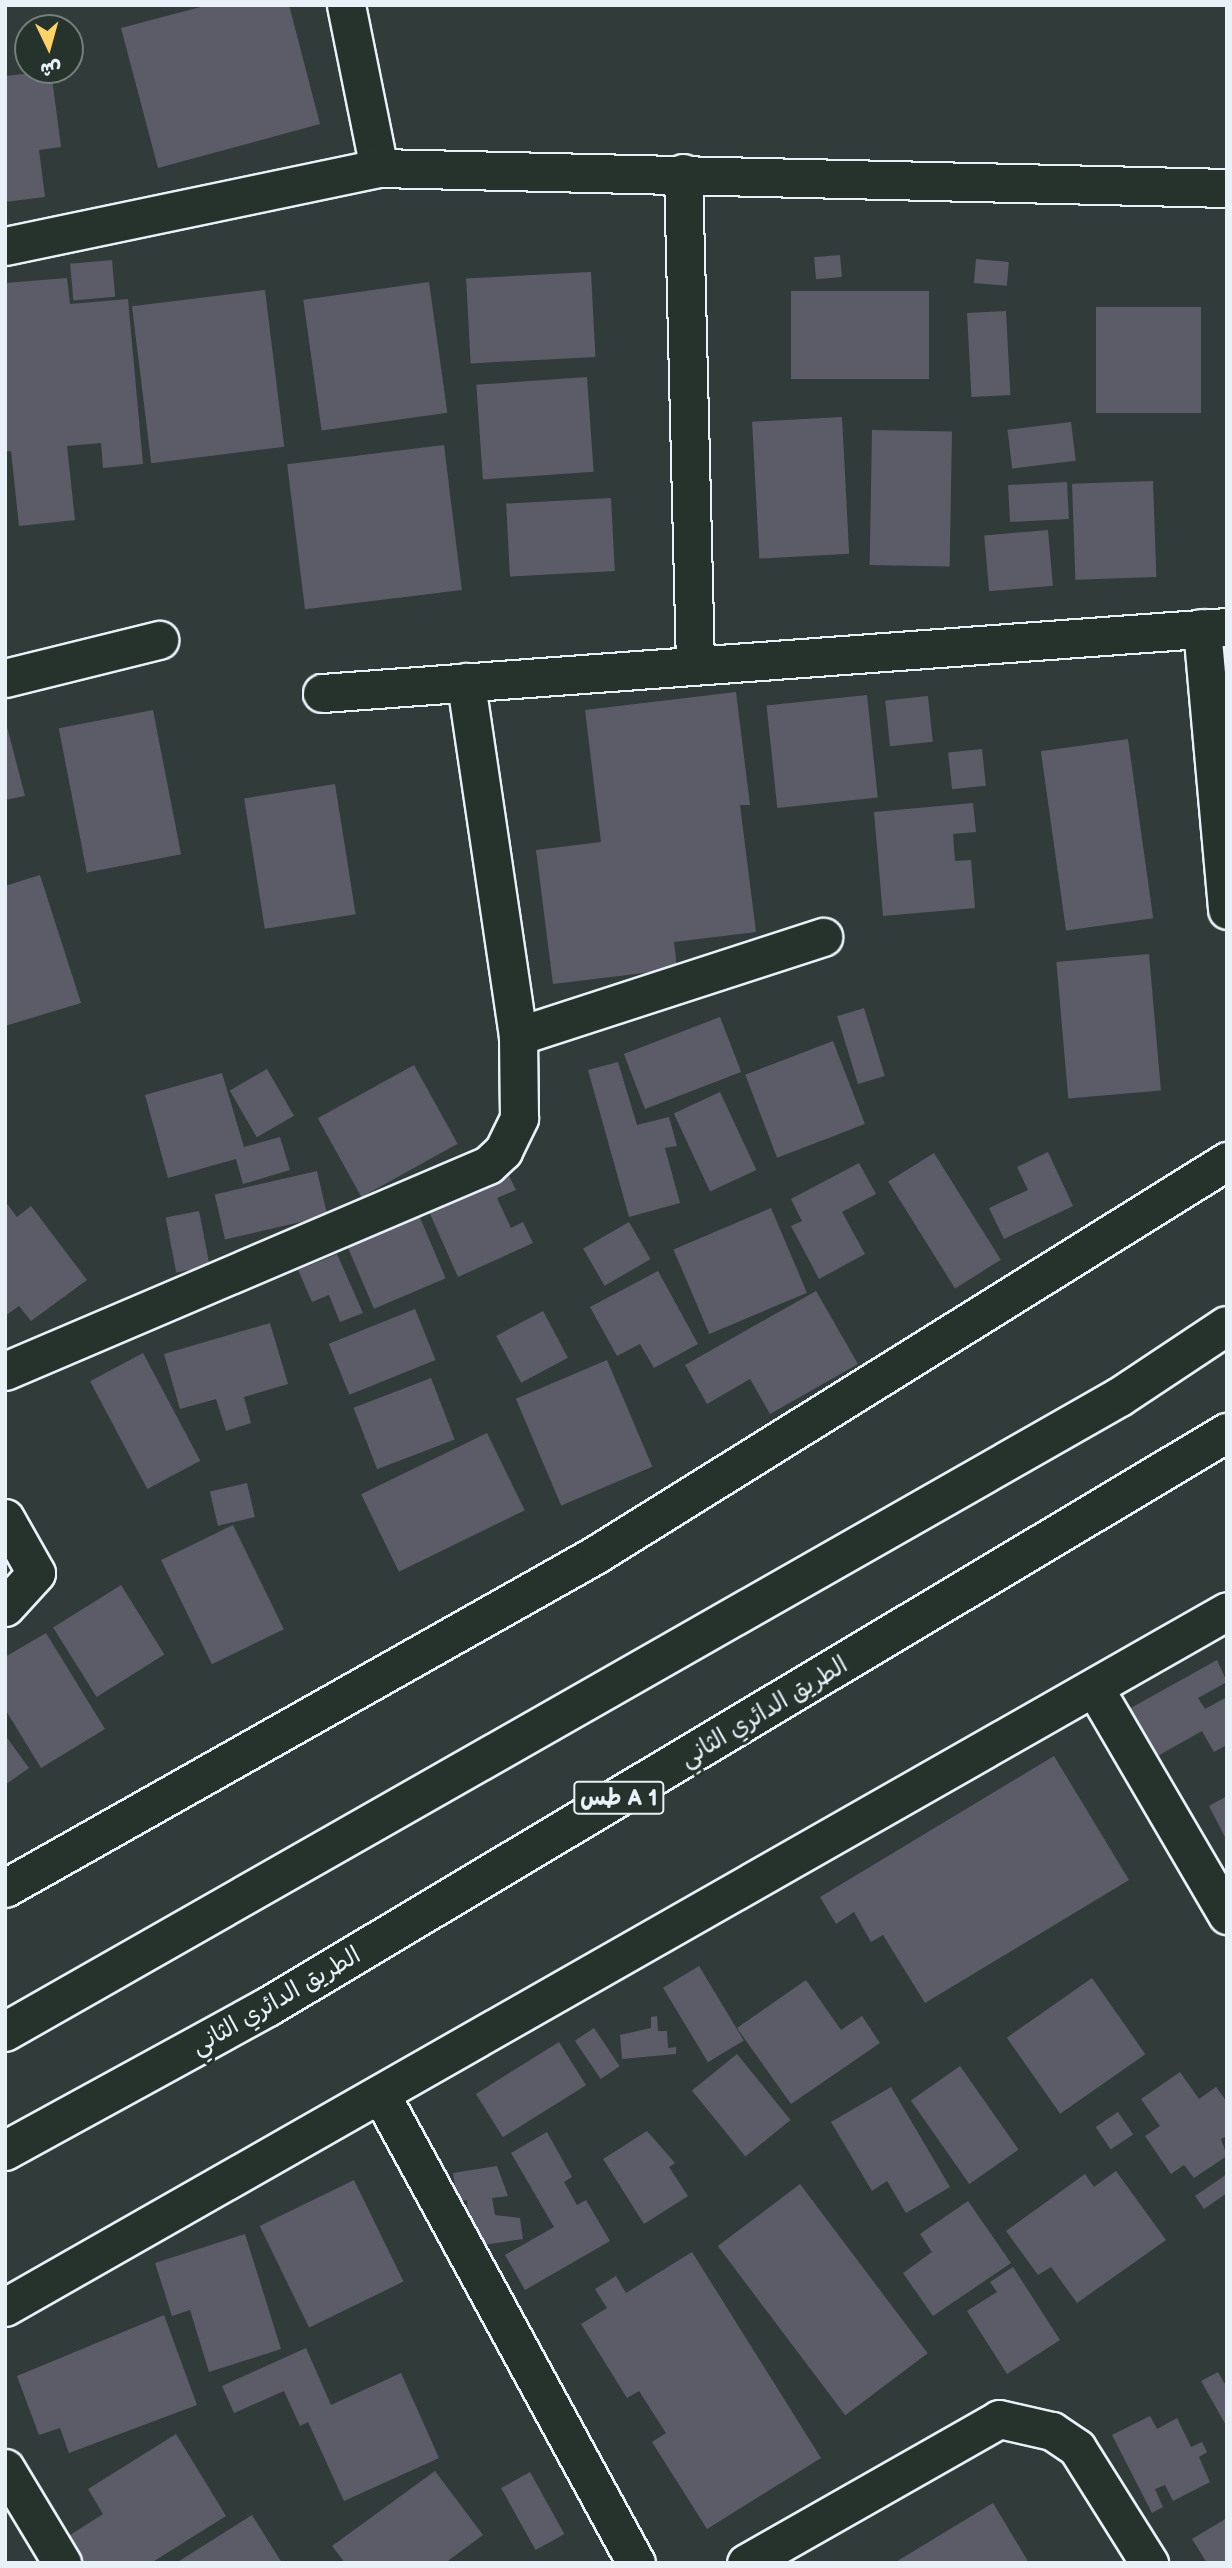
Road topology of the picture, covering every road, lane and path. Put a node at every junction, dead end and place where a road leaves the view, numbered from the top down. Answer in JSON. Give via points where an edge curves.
{"nodes":[{"id":1,"x":346,"y":5,"type":"edge"},
{"id":2,"x":379,"y":169,"type":"junction"},
{"id":3,"x":683,"y":173,"type":"junction"},
{"id":4,"x":1227,"y":188,"type":"edge"},
{"id":5,"x":5,"y":246,"type":"edge"},
{"id":6,"x":1214,"y":628,"type":"edge"},
{"id":7,"x":159,"y":640,"type":"dead end"},
{"id":8,"x":695,"y":662,"type":"junction"},
{"id":9,"x":5,"y":678,"type":"edge"},
{"id":10,"x":466,"y":682,"type":"junction"},
{"id":11,"x":322,"y":693,"type":"dead end"},
{"id":12,"x":1227,"y":910,"type":"edge"},
{"id":13,"x":823,"y":937,"type":"dead end"},
{"id":14,"x":518,"y":1036,"type":"junction"},
{"id":15,"x":1227,"y":1161,"type":"edge"},
{"id":16,"x":1227,"y":1326,"type":"edge"},
{"id":17,"x":5,"y":1371,"type":"edge"},
{"id":18,"x":1227,"y":1433,"type":"edge"},
{"id":19,"x":5,"y":1518,"type":"edge"},
{"id":20,"x":5,"y":1607,"type":"edge"},
{"id":21,"x":1227,"y":1611,"type":"edge"},
{"id":22,"x":1095,"y":1689,"type":"junction"},
{"id":23,"x":5,"y":1888,"type":"edge"},
{"id":24,"x":1227,"y":1915,"type":"edge"},
{"id":25,"x":5,"y":2032,"type":"edge"},
{"id":26,"x":381,"y":2095,"type":"junction"},
{"id":27,"x":5,"y":2151,"type":"edge"},
{"id":28,"x":5,"y":2307,"type":"edge"},
{"id":29,"x":5,"y":2468,"type":"edge"},
{"id":30,"x":62,"y":2563,"type":"edge"},
{"id":31,"x":636,"y":2563,"type":"edge"},
{"id":32,"x":746,"y":2563,"type":"edge"},
{"id":33,"x":1149,"y":2563,"type":"edge"}],
"edges":[{"from":1,"to":2,"type":"street"},
{"from":2,"to":3,"type":"street"},
{"from":2,"to":5,"type":"street"},
{"from":3,"to":4,"type":"street"},
{"from":3,"to":8,"type":"street"},
{"from":6,"to":8,"type":"street"},
{"from":6,"to":12,"type":"street"},
{"from":7,"to":9,"type":"street"},
{"from":8,"to":10,"type":"street"},
{"from":10,"to":11,"type":"street"},
{"from":10,"to":14,"type":"street"},
{"from":13,"to":14,"type":"street"},
{"from":14,"to":17,"type":"street","via":[[519,1118],[503,1151],[488,1165]]},
{"from":15,"to":23,"type":"street","via":[[595,1555]]},
{"from":16,"to":25,"type":"highway","via":[[1096,1411]]},
{"from":18,"to":27,"type":"highway","name":"الطريق الدائري الثاني","number":"طس A 1","via":[[268,2007]]},
{"from":19,"to":20,"type":"street","via":[[36,1573]]},
{"from":21,"to":22,"type":"street"},
{"from":22,"to":24,"type":"street"},
{"from":22,"to":26,"type":"street"},
{"from":26,"to":28,"type":"street"},
{"from":26,"to":31,"type":"street"},
{"from":29,"to":30,"type":"street"},
{"from":32,"to":33,"type":"street","via":[[999,2419],[1052,2431],[1077,2448]]}]}
